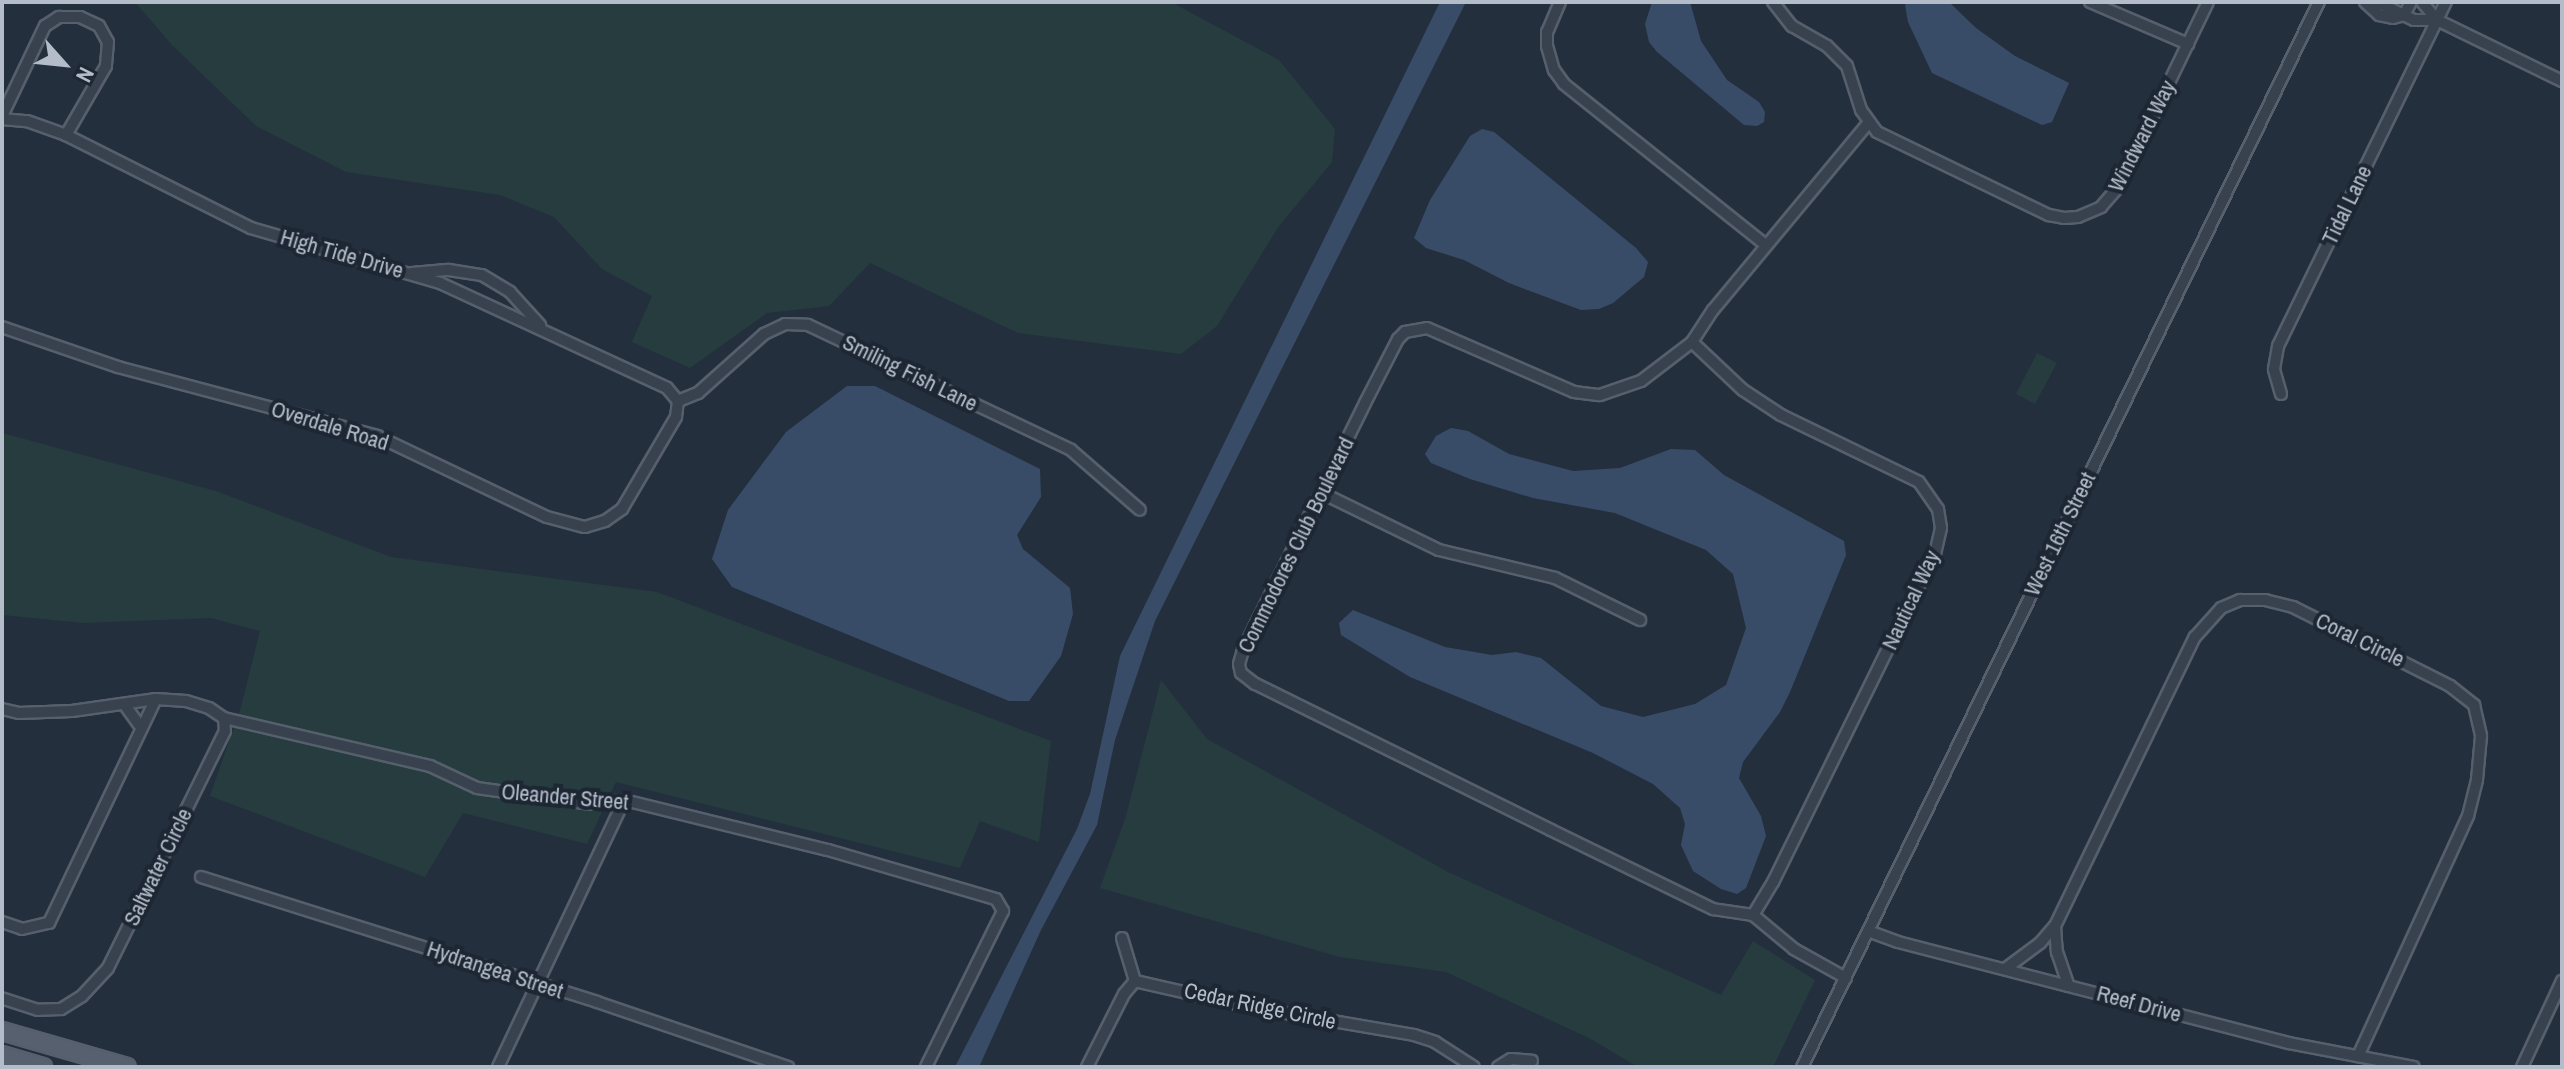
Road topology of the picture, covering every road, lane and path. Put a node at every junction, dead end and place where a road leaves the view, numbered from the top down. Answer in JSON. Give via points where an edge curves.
{"nodes":[{"id":1,"x":1560,"y":2,"type":"edge"},
{"id":2,"x":1773,"y":2,"type":"edge"},
{"id":3,"x":2090,"y":2,"type":"edge"},
{"id":4,"x":2208,"y":2,"type":"edge"},
{"id":5,"x":2319,"y":2,"type":"edge"},
{"id":6,"x":2365,"y":2,"type":"edge"},
{"id":7,"x":2377,"y":2,"type":"edge"},
{"id":8,"x":2411,"y":2,"type":"edge"},
{"id":9,"x":2422,"y":2,"type":"edge"},
{"id":10,"x":2446,"y":2,"type":"edge"},
{"id":11,"x":2404,"y":15,"type":"junction"},
{"id":12,"x":2437,"y":20,"type":"junction"},
{"id":13,"x":2188,"y":44,"type":"junction"},
{"id":14,"x":2562,"y":81,"type":"edge"},
{"id":15,"x":2,"y":117,"type":"edge"},
{"id":16,"x":1868,"y":123,"type":"junction"},
{"id":17,"x":66,"y":135,"type":"junction"},
{"id":18,"x":1766,"y":245,"type":"junction"},
{"id":19,"x":407,"y":273,"type":"junction"},
{"id":20,"x":2,"y":327,"type":"edge"},
{"id":21,"x":544,"y":330,"type":"junction"},
{"id":22,"x":1692,"y":342,"type":"junction"},
{"id":23,"x":2281,"y":394,"type":"dead end"},
{"id":24,"x":678,"y":401,"type":"junction"},
{"id":25,"x":1322,"y":493,"type":"junction"},
{"id":26,"x":1140,"y":510,"type":"dead end"},
{"id":27,"x":1640,"y":620,"type":"dead end"},
{"id":28,"x":156,"y":699,"type":"junction"},
{"id":29,"x":124,"y":704,"type":"junction"},
{"id":30,"x":2,"y":709,"type":"edge"},
{"id":31,"x":224,"y":718,"type":"junction"},
{"id":32,"x":141,"y":727,"type":"junction"},
{"id":33,"x":624,"y":800,"type":"junction"},
{"id":34,"x":201,"y":877,"type":"dead end"},
{"id":35,"x":1753,"y":915,"type":"junction"},
{"id":36,"x":2,"y":922,"type":"edge"},
{"id":37,"x":2055,"y":926,"type":"junction"},
{"id":38,"x":1868,"y":931,"type":"junction"},
{"id":39,"x":1122,"y":938,"type":"dead end"},
{"id":40,"x":2005,"y":969,"type":"junction"},
{"id":41,"x":1846,"y":978,"type":"junction"},
{"id":42,"x":1135,"y":981,"type":"junction"},
{"id":43,"x":2562,"y":981,"type":"edge"},
{"id":44,"x":537,"y":985,"type":"junction"},
{"id":45,"x":2069,"y":986,"type":"junction"},
{"id":46,"x":2,"y":998,"type":"edge"},
{"id":47,"x":2,"y":1031,"type":"edge"},
{"id":48,"x":2,"y":1055,"type":"edge"},
{"id":49,"x":2358,"y":1056,"type":"junction"},
{"id":50,"x":1532,"y":1061,"type":"dead end"},
{"id":51,"x":43,"y":1067,"type":"edge"},
{"id":52,"x":127,"y":1067,"type":"edge"},
{"id":53,"x":498,"y":1067,"type":"edge"},
{"id":54,"x":788,"y":1067,"type":"edge"},
{"id":55,"x":926,"y":1067,"type":"edge"},
{"id":56,"x":1087,"y":1067,"type":"edge"},
{"id":57,"x":1474,"y":1067,"type":"edge"},
{"id":58,"x":1498,"y":1067,"type":"edge"},
{"id":59,"x":1802,"y":1067,"type":"edge"},
{"id":60,"x":2414,"y":1067,"type":"edge"},
{"id":61,"x":2522,"y":1067,"type":"edge"}],
"edges":[{"from":1,"to":18,"type":"street","via":[[1547,46],[1564,84]]},
{"from":2,"to":16,"type":"street","via":[[1792,26],[1827,46],[1847,66]]},
{"from":3,"to":13,"type":"street"},
{"from":4,"to":13,"type":"street","name":"Windward Way"},
{"from":5,"to":38,"type":"street","name":"West 16th Street"},
{"from":6,"to":11,"type":"street","via":[[2385,18]]},
{"from":7,"to":11,"type":"street"},
{"from":8,"to":11,"type":"street"},
{"from":9,"to":12,"type":"street"},
{"from":10,"to":12,"type":"street","name":"Tidal Lane"},
{"from":11,"to":12,"type":"street"},
{"from":12,"to":14,"type":"street"},
{"from":12,"to":23,"type":"street","name":"Tidal Lane","via":[[2278,346],[2274,369]]},
{"from":13,"to":16,"type":"street","name":"Windward Way","via":[[2119,186],[2101,207],[2078,217],[2049,215],[1888,140]]},
{"from":15,"to":17,"type":"street","name":"High Tide Drive"},
{"from":15,"to":17,"type":"street","via":[[45,26],[59,17],[80,17],[99,26],[108,42],[106,66]]},
{"from":16,"to":18,"type":"street","name":"Commodores Club Boulevard"},
{"from":17,"to":19,"type":"street","name":"High Tide Drive","via":[[251,228]]},
{"from":18,"to":22,"type":"street","name":"Commodores Club Boulevard"},
{"from":19,"to":21,"type":"street","name":"High Tide Drive"},
{"from":19,"to":21,"type":"street","via":[[449,270],[482,275],[510,292]]},
{"from":20,"to":24,"type":"street","name":"Overdale Road","via":[[118,367],[377,436],[547,517],[585,527],[622,509],[676,417]]},
{"from":21,"to":24,"type":"street","name":"High Tide Drive","via":[[667,388]]},
{"from":22,"to":25,"type":"street","name":"Commodores Club Boulevard","via":[[1648,377],[1600,395],[1557,388],[1416,327],[1398,339]]},
{"from":22,"to":35,"type":"street","name":"Nautical Way","via":[[1743,390],[1781,415],[1919,482],[1938,509],[1941,528],[1935,553]]},
{"from":24,"to":26,"type":"street","name":"Smiling Fish Lane","via":[[698,393],[764,334],[785,324],[808,325],[1071,450]]},
{"from":25,"to":27,"type":"street","via":[[1439,550],[1555,578]]},
{"from":25,"to":35,"type":"street","name":"Commodores Club Boulevard","via":[[1243,650],[1241,673],[1287,701],[1713,909]]},
{"from":28,"to":29,"type":"street"},
{"from":28,"to":31,"type":"street","via":[[186,701]]},
{"from":28,"to":32,"type":"street"},
{"from":29,"to":30,"type":"street","via":[[46,712]]},
{"from":29,"to":32,"type":"street"},
{"from":31,"to":33,"type":"street","name":"Oleander Street","via":[[430,766],[477,788],[591,804]]},
{"from":31,"to":46,"type":"street","name":"Saltwater Circle","via":[[225,731],[108,968],[82,996],[61,1009],[38,1010]]},
{"from":32,"to":36,"type":"street","via":[[49,923],[22,929]]},
{"from":33,"to":44,"type":"street"},
{"from":33,"to":55,"type":"street","name":"Oleander Street","via":[[952,883],[998,902],[1003,911]]},
{"from":34,"to":44,"type":"street","name":"Hydrangea Street"},
{"from":35,"to":41,"type":"street","via":[[1786,943]]},
{"from":37,"to":40,"type":"street","name":"Coral Circle"},
{"from":37,"to":45,"type":"street"},
{"from":37,"to":49,"type":"street","name":"Coral Circle","via":[[2195,637],[2221,608],[2240,600],[2293,607],[2450,686],[2474,705],[2481,736],[2468,816]]},
{"from":38,"to":40,"type":"street","name":"Reef Drive"},
{"from":38,"to":41,"type":"street","name":"West 16th Street"},
{"from":39,"to":42,"type":"street"},
{"from":40,"to":45,"type":"street","name":"Reef Drive"},
{"from":41,"to":59,"type":"street","name":"West 16th Street"},
{"from":42,"to":56,"type":"street"},
{"from":42,"to":57,"type":"street","name":"Cedar Ridge Circle","via":[[1414,1035]]},
{"from":43,"to":61,"type":"street"},
{"from":44,"to":53,"type":"street"},
{"from":44,"to":54,"type":"street","name":"Hydrangea Street"},
{"from":45,"to":49,"type":"street","name":"Reef Drive"},
{"from":47,"to":52,"type":"main road"},
{"from":48,"to":51,"type":"main road"},
{"from":49,"to":60,"type":"street","name":"Reef Drive"},
{"from":50,"to":58,"type":"street","via":[[1511,1059]]}]}
